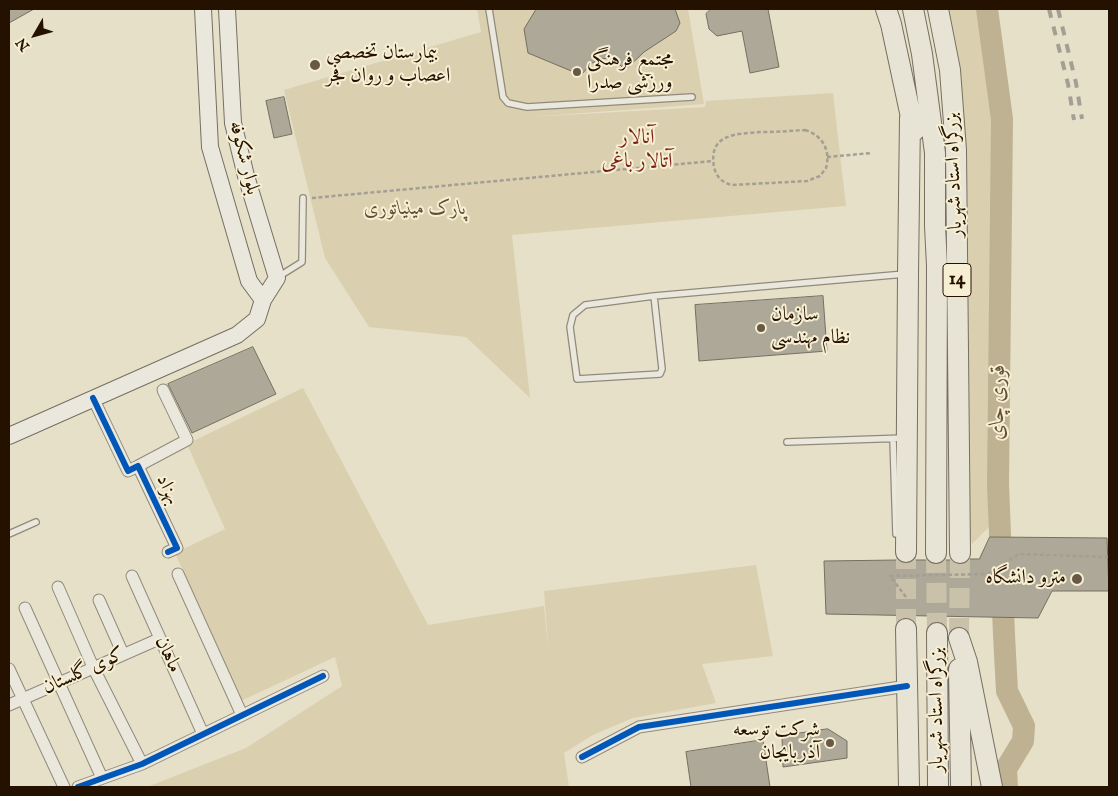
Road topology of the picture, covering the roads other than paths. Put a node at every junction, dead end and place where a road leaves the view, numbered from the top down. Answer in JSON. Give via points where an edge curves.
{"nodes":[{"id":1,"x":202,"y":9,"type":"edge"},
{"id":2,"x":227,"y":9,"type":"edge"},
{"id":3,"x":489,"y":9,"type":"edge"},
{"id":4,"x":886,"y":9,"type":"edge"},
{"id":5,"x":913,"y":9,"type":"edge"},
{"id":6,"x":938,"y":9,"type":"edge"},
{"id":7,"x":692,"y":97,"type":"dead end"},
{"id":8,"x":910,"y":118,"type":"junction"},
{"id":9,"x":303,"y":198,"type":"road end"},
{"id":10,"x":935,"y":226,"type":"junction"},
{"id":11,"x":908,"y":274,"type":"junction"},
{"id":12,"x":276,"y":278,"type":"junction"},
{"id":13,"x":654,"y":296,"type":"junction"},
{"id":14,"x":263,"y":300,"type":"junction"},
{"id":15,"x":162,"y":390,"type":"dead end"},
{"id":16,"x":93,"y":398,"type":"junction"},
{"id":17,"x":9,"y":436,"type":"edge"},
{"id":18,"x":900,"y":438,"type":"junction"},
{"id":19,"x":787,"y":442,"type":"dead end"},
{"id":20,"x":138,"y":466,"type":"junction"},
{"id":21,"x":36,"y":522,"type":"dead end"},
{"id":22,"x":9,"y":534,"type":"edge"},
{"id":23,"x":901,"y":545,"type":"tunnel mouth"},
{"id":24,"x":168,"y":552,"type":"dead end"},
{"id":25,"x":936,"y":553,"type":"tunnel mouth"},
{"id":26,"x":960,"y":553,"type":"tunnel mouth"},
{"id":27,"x":178,"y":574,"type":"dead end"},
{"id":28,"x":132,"y":576,"type":"dead end"},
{"id":29,"x":58,"y":587,"type":"dead end"},
{"id":30,"x":99,"y":600,"type":"dead end"},
{"id":31,"x":26,"y":608,"type":"dead end"},
{"id":32,"x":906,"y":629,"type":"tunnel mouth"},
{"id":33,"x":937,"y":633,"type":"tunnel mouth"},
{"id":34,"x":159,"y":639,"type":"junction"},
{"id":35,"x":124,"y":654,"type":"junction"},
{"id":36,"x":94,"y":667,"type":"junction"},
{"id":37,"x":9,"y":668,"type":"edge"},
{"id":38,"x":322,"y":676,"type":"dead end"},
{"id":39,"x":58,"y":682,"type":"junction"},
{"id":40,"x":907,"y":686,"type":"junction"},
{"id":41,"x":22,"y":699,"type":"junction"},
{"id":42,"x":9,"y":705,"type":"edge"},
{"id":43,"x":242,"y":715,"type":"junction"},
{"id":44,"x":203,"y":734,"type":"junction"},
{"id":45,"x":582,"y":757,"type":"dead end"},
{"id":46,"x":142,"y":764,"type":"junction"},
{"id":47,"x":102,"y":778,"type":"junction"},
{"id":48,"x":64,"y":787,"type":"edge"},
{"id":49,"x":78,"y":787,"type":"edge"},
{"id":50,"x":909,"y":787,"type":"edge"},
{"id":51,"x":938,"y":787,"type":"edge"},
{"id":52,"x":961,"y":787,"type":"edge"},
{"id":53,"x":992,"y":787,"type":"edge"}],
"edges":[{"from":1,"to":14,"type":"main road","name":"بلوار شکوفه","via":[[210,147],[250,281]]},
{"from":2,"to":12,"type":"main road","name":"بلوار شکوفه","via":[[233,123]]},
{"from":3,"to":7,"type":"lane","via":[[503,97],[508,103],[527,107]]},
{"from":4,"to":8,"type":"highway"},
{"from":5,"to":10,"type":"highway","name":"بزرگراه استاد شهریار","via":[[935,153]]},
{"from":6,"to":26,"type":"highway","name":"بزرگراه استاد شهریار","number":"14","via":[[950,70],[956,150]]},
{"from":8,"to":10,"type":"highway"},
{"from":8,"to":11,"type":"highway"},
{"from":9,"to":12,"type":"lane","via":[[302,262]]},
{"from":10,"to":25,"type":"highway","name":"بزرگراه استاد شهریار"},
{"from":11,"to":13,"type":"lane"},
{"from":11,"to":18,"type":"highway"},
{"from":12,"to":14,"type":"main road"},
{"from":13,"to":13,"type":"lane","via":[[584,305],[573,315],[570,327],[577,379],[660,374]]},
{"from":14,"to":16,"type":"main road","via":[[257,318],[237,335]]},
{"from":15,"to":20,"type":"street","via":[[187,440]]},
{"from":16,"to":17,"type":"main road"},
{"from":16,"to":20,"type":"street","name":"بهزاد","via":[[128,471]]},
{"from":18,"to":19,"type":"lane"},
{"from":18,"to":23,"type":"highway"},
{"from":20,"to":24,"type":"street","name":"بهزاد","via":[[176,548]]},
{"from":21,"to":22,"type":"lane"},
{"from":27,"to":43,"type":"street"},
{"from":28,"to":34,"type":"street","name":"ماهان"},
{"from":29,"to":36,"type":"street"},
{"from":30,"to":35,"type":"street"},
{"from":31,"to":39,"type":"street"},
{"from":32,"to":40,"type":"highway"},
{"from":33,"to":51,"type":"highway","name":"بزرگراه استاد شهریار"},
{"from":34,"to":35,"type":"street","name":"کوی گلستان"},
{"from":34,"to":44,"type":"street","name":"ماهان"},
{"from":35,"to":36,"type":"street","name":"کوی گلستان"},
{"from":36,"to":39,"type":"street","name":"کوی گلستان"},
{"from":36,"to":46,"type":"street"},
{"from":37,"to":41,"type":"street"},
{"from":38,"to":43,"type":"street"},
{"from":39,"to":41,"type":"street","name":"کوی گلستان"},
{"from":39,"to":47,"type":"street"},
{"from":40,"to":45,"type":"street","via":[[639,727]]},
{"from":40,"to":50,"type":"highway"},
{"from":41,"to":42,"type":"street","name":"کوی گلستان"},
{"from":41,"to":48,"type":"street"},
{"from":43,"to":44,"type":"street"},
{"from":44,"to":46,"type":"street"},
{"from":46,"to":47,"type":"street"},
{"from":47,"to":49,"type":"street"},
{"from":52,"to":53,"type":"highway","via":[[959,638],[967,662]]}]}
